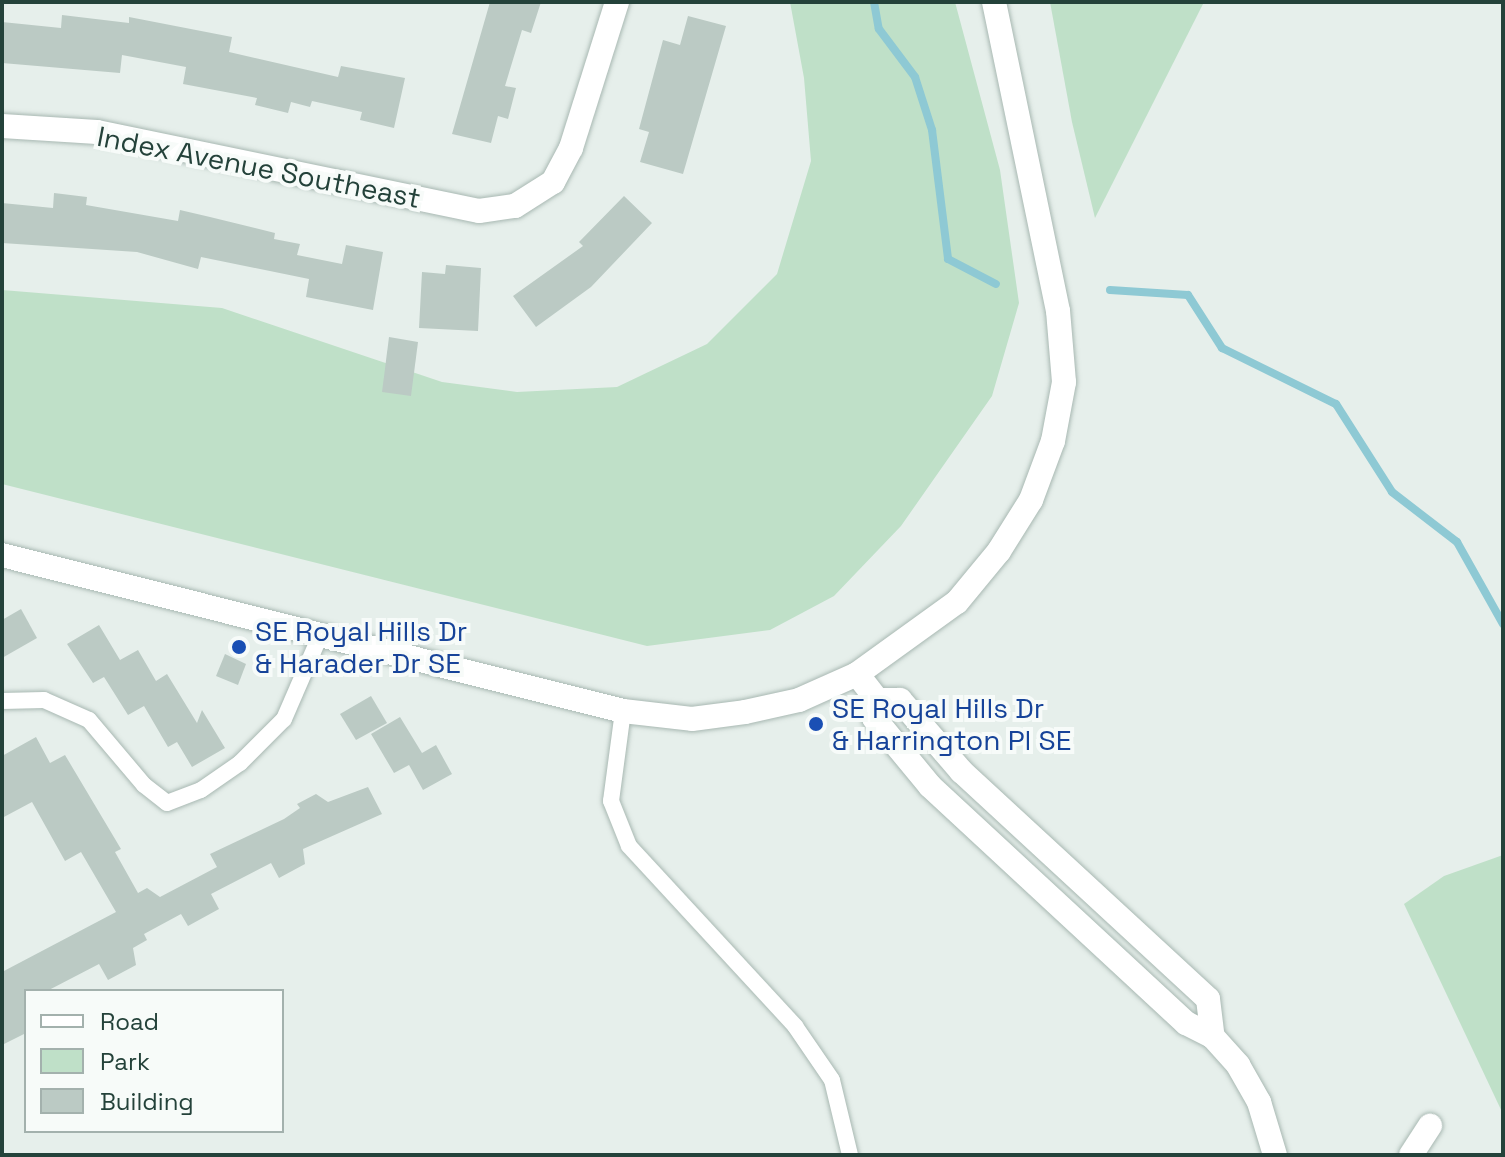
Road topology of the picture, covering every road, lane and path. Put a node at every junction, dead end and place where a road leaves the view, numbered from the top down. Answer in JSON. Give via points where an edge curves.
{"nodes":[{"id":1,"x":617,"y":2,"type":"edge"},
{"id":2,"x":994,"y":2,"type":"edge"},
{"id":3,"x":2,"y":126,"type":"edge"},
{"id":4,"x":2,"y":555,"type":"edge"},
{"id":5,"x":320,"y":636,"type":"junction"},
{"id":6,"x":857,"y":674,"type":"junction"},
{"id":7,"x":2,"y":701,"type":"edge"},
{"id":8,"x":623,"y":711,"type":"junction"},
{"id":9,"x":1430,"y":1126,"type":"dead end"},
{"id":10,"x":850,"y":1155,"type":"edge"},
{"id":11,"x":1275,"y":1155,"type":"edge"},
{"id":12,"x":1411,"y":1155,"type":"edge"}],
"edges":[{"from":1,"to":3,"type":"street","name":"Index Avenue Southeast","via":[[571,148],[553,182],[515,206],[479,211],[97,132]]},
{"from":2,"to":6,"type":"street","via":[[1058,311],[1064,382],[1053,441],[1031,500],[999,551],[957,602]]},
{"from":4,"to":5,"type":"street"},
{"from":5,"to":7,"type":"lane","via":[[284,719],[240,763],[201,790],[167,803],[144,785],[89,720],[44,700]]},
{"from":5,"to":8,"type":"street"},
{"from":6,"to":8,"type":"street","via":[[799,700],[745,712],[692,719]]},
{"from":6,"to":11,"type":"street","via":[[877,700],[900,700],[961,771],[1208,999],[1213,1037],[1259,1102]]},
{"from":8,"to":10,"type":"lane","via":[[611,801],[629,846],[795,1026],[832,1080]]},
{"from":9,"to":12,"type":"street"}]}
